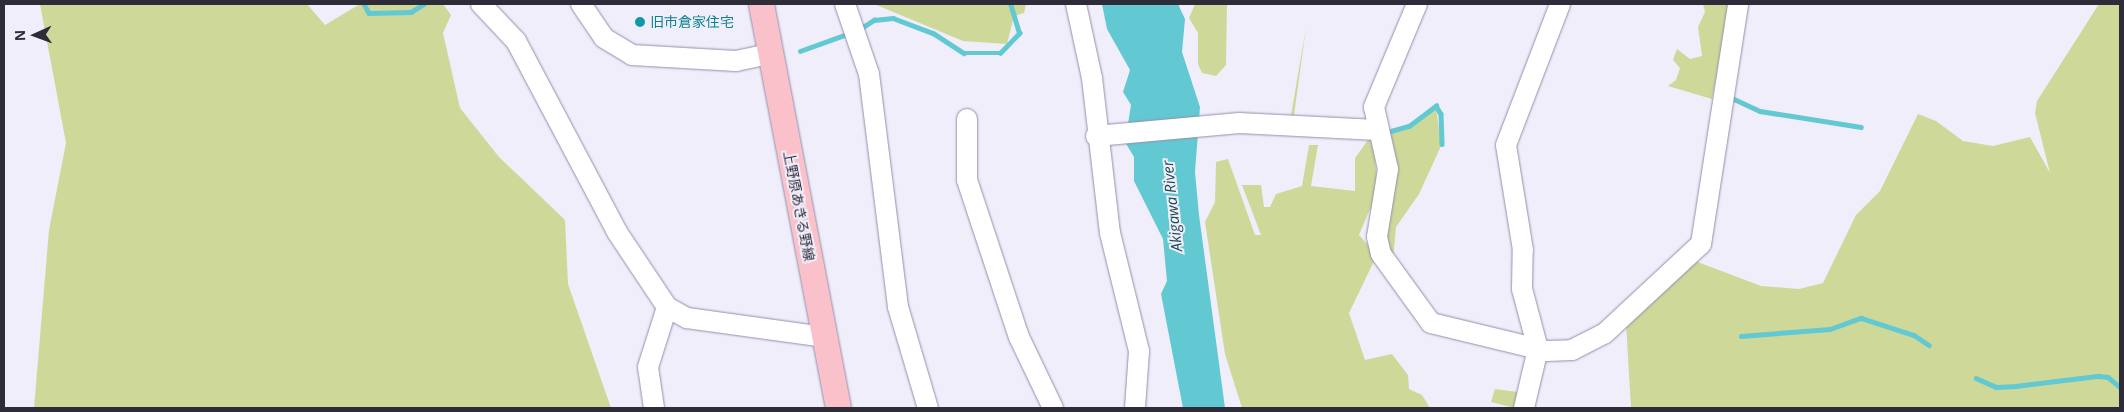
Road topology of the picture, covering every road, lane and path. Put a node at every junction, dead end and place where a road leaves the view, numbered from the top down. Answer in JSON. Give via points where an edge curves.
{"nodes":[{"id":1,"x":481,"y":4,"type":"edge"},
{"id":2,"x":581,"y":4,"type":"edge"},
{"id":3,"x":761,"y":4,"type":"edge"},
{"id":4,"x":844,"y":4,"type":"edge"},
{"id":5,"x":1076,"y":4,"type":"edge"},
{"id":6,"x":1417,"y":4,"type":"edge"},
{"id":7,"x":1560,"y":4,"type":"edge"},
{"id":8,"x":1738,"y":4,"type":"edge"},
{"id":9,"x":770,"y":54,"type":"junction"},
{"id":10,"x":967,"y":119,"type":"dead end"},
{"id":11,"x":1377,"y":130,"type":"junction"},
{"id":12,"x":1100,"y":135,"type":"junction"},
{"id":13,"x":667,"y":307,"type":"junction"},
{"id":14,"x":824,"y":337,"type":"junction"},
{"id":15,"x":1538,"y":349,"type":"junction"},
{"id":16,"x":654,"y":408,"type":"edge"},
{"id":17,"x":838,"y":408,"type":"edge"},
{"id":18,"x":928,"y":408,"type":"edge"},
{"id":19,"x":1053,"y":408,"type":"edge"},
{"id":20,"x":1135,"y":408,"type":"edge"},
{"id":21,"x":1524,"y":408,"type":"edge"}],
"edges":[{"from":1,"to":13,"type":"street","via":[[516,41],[617,232]]},
{"from":2,"to":9,"type":"street","via":[[604,38],[632,55],[736,61]]},
{"from":3,"to":9,"type":"main road","name":"上野原あきる野線"},
{"from":4,"to":18,"type":"street","via":[[859,42],[876,108],[898,307]]},
{"from":5,"to":12,"type":"street"},
{"from":6,"to":11,"type":"street","via":[[1374,107]]},
{"from":7,"to":15,"type":"street","via":[[1506,146],[1522,241],[1522,289]]},
{"from":8,"to":15,"type":"street","via":[[1701,244],[1682,266],[1588,344],[1572,350]]},
{"from":9,"to":14,"type":"main road","name":"上野原あきる野線"},
{"from":10,"to":19,"type":"street","via":[[967,180],[1019,337]]},
{"from":11,"to":12,"type":"street","via":[[1224,125]]},
{"from":11,"to":15,"type":"street","via":[[1389,176],[1378,243],[1421,313],[1443,329]]},
{"from":12,"to":20,"type":"street","via":[[1110,234],[1139,351]]},
{"from":13,"to":14,"type":"street","via":[[686,318]]},
{"from":13,"to":16,"type":"street","via":[[648,366]]},
{"from":14,"to":17,"type":"main road","name":"上野原あきる野線"},
{"from":15,"to":21,"type":"street"}]}
